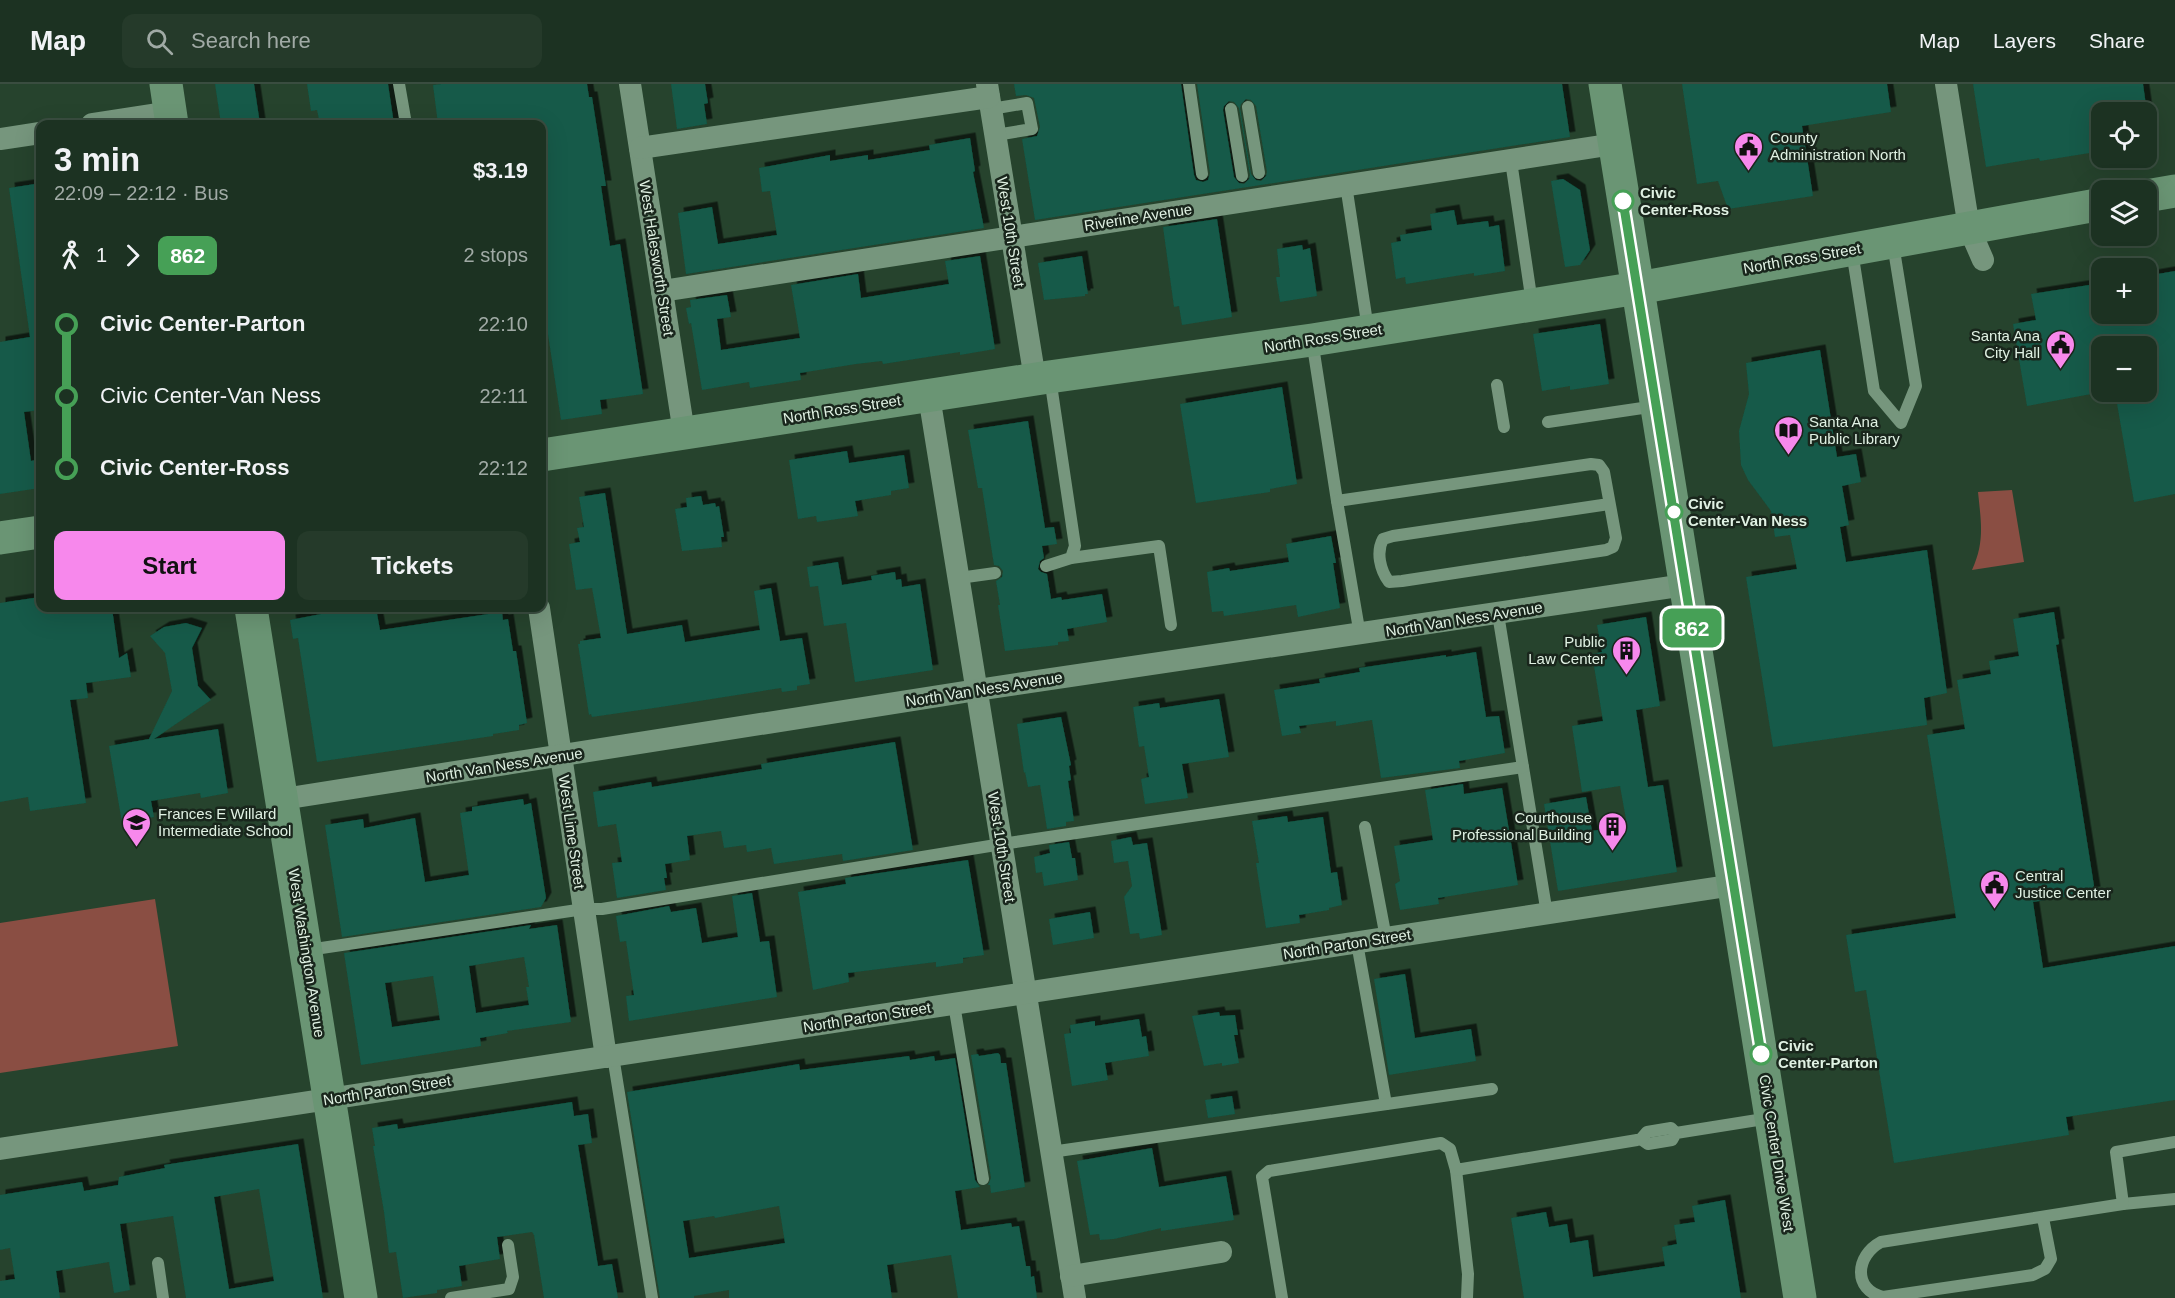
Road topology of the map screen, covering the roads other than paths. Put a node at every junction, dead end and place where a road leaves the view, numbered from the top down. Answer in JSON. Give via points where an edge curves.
{"nodes":[{"id":1,"x":399,"y":84,"type":"edge"},
{"id":2,"x":630,"y":84,"type":"edge"},
{"id":3,"x":1189,"y":84,"type":"edge"},
{"id":4,"x":1605,"y":84,"type":"edge"},
{"id":5,"x":1946,"y":84,"type":"edge"},
{"id":6,"x":989,"y":97,"type":"edge"},
{"id":7,"x":170,"y":107,"type":"edge"},
{"id":8,"x":1248,"y":107,"type":"dead end"},
{"id":9,"x":1231,"y":109,"type":"dead end"},
{"id":10,"x":110,"y":120,"type":"edge"},
{"id":11,"x":405,"y":120,"type":"edge"},
{"id":12,"x":36,"y":134,"type":"edge"},
{"id":13,"x":996,"y":135,"type":"junction"},
{"id":14,"x":0,"y":139,"type":"edge"},
{"id":15,"x":1614,"y":144,"type":"junction"},
{"id":16,"x":640,"y":148,"type":"junction"},
{"id":17,"x":1511,"y":161,"type":"junction"},
{"id":18,"x":1259,"y":173,"type":"dead end"},
{"id":19,"x":1202,"y":174,"type":"dead end"},
{"id":20,"x":1242,"y":176,"type":"dead end"},
{"id":21,"x":1346,"y":185,"type":"junction"},
{"id":22,"x":2175,"y":191,"type":"edge"},
{"id":23,"x":2157,"y":194,"type":"edge"},
{"id":24,"x":2091,"y":206,"type":"edge"},
{"id":25,"x":1968,"y":228,"type":"junction"},
{"id":26,"x":1012,"y":237,"type":"junction"},
{"id":27,"x":1893,"y":242,"type":"junction"},
{"id":28,"x":1852,"y":250,"type":"junction"},
{"id":29,"x":1983,"y":260,"type":"dead end"},
{"id":30,"x":1638,"y":288,"type":"junction"},
{"id":31,"x":662,"y":291,"type":"junction"},
{"id":32,"x":1533,"y":304,"type":"junction"},
{"id":33,"x":1368,"y":331,"type":"junction"},
{"id":34,"x":1312,"y":340,"type":"junction"},
{"id":35,"x":1042,"y":378,"type":"junction"},
{"id":36,"x":1497,"y":386,"type":"dead end"},
{"id":37,"x":929,"y":396,"type":"junction"},
{"id":38,"x":1657,"y":406,"type":"junction"},
{"id":39,"x":1548,"y":422,"type":"dead end"},
{"id":40,"x":1504,"y":427,"type":"dead end"},
{"id":41,"x":684,"y":433,"type":"junction"},
{"id":42,"x":546,"y":454,"type":"edge"},
{"id":43,"x":1336,"y":501,"type":"junction"},
{"id":44,"x":1609,"y":504,"type":"junction"},
{"id":45,"x":36,"y":533,"type":"edge"},
{"id":46,"x":0,"y":538,"type":"edge"},
{"id":47,"x":1071,"y":558,"type":"junction"},
{"id":48,"x":1046,"y":566,"type":"dead end"},
{"id":49,"x":995,"y":573,"type":"dead end"},
{"id":50,"x":958,"y":578,"type":"junction"},
{"id":51,"x":1685,"y":585,"type":"junction"},
{"id":52,"x":252,"y":612,"type":"edge"},
{"id":53,"x":539,"y":612,"type":"edge"},
{"id":54,"x":1498,"y":614,"type":"junction"},
{"id":55,"x":1171,"y":625,"type":"dead end"},
{"id":56,"x":1360,"y":635,"type":"junction"},
{"id":57,"x":976,"y":690,"type":"junction"},
{"id":58,"x":561,"y":756,"type":"junction"},
{"id":59,"x":1523,"y":766,"type":"junction"},
{"id":60,"x":283,"y":799,"type":"junction"},
{"id":61,"x":1365,"y":827,"type":"dead end"},
{"id":62,"x":1002,"y":844,"type":"junction"},
{"id":63,"x":1734,"y":885,"type":"junction"},
{"id":64,"x":584,"y":909,"type":"junction"},
{"id":65,"x":1547,"y":914,"type":"junction"},
{"id":66,"x":1386,"y":938,"type":"junction"},
{"id":67,"x":1357,"y":943,"type":"junction"},
{"id":68,"x":307,"y":951,"type":"junction"},
{"id":69,"x":1026,"y":993,"type":"junction"},
{"id":70,"x":954,"y":1004,"type":"junction"},
{"id":71,"x":610,"y":1056,"type":"junction"},
{"id":72,"x":1491,"y":1089,"type":"dead end"},
{"id":73,"x":330,"y":1099,"type":"junction"},
{"id":74,"x":1386,"y":1104,"type":"junction"},
{"id":75,"x":1772,"y":1118,"type":"junction"},
{"id":76,"x":2175,"y":1142,"type":"edge"},
{"id":77,"x":0,"y":1149,"type":"edge"},
{"id":78,"x":1051,"y":1152,"type":"junction"},
{"id":79,"x":1456,"y":1170,"type":"junction"},
{"id":80,"x":983,"y":1179,"type":"dead end"},
{"id":81,"x":2175,"y":1198,"type":"edge"},
{"id":82,"x":2123,"y":1204,"type":"junction"},
{"id":83,"x":2043,"y":1218,"type":"junction"},
{"id":84,"x":508,"y":1245,"type":"dead end"},
{"id":85,"x":1221,"y":1252,"type":"dead end"},
{"id":86,"x":158,"y":1263,"type":"dead end"},
{"id":87,"x":1073,"y":1287,"type":"edge"},
{"id":88,"x":164,"y":1298,"type":"edge"},
{"id":89,"x":361,"y":1298,"type":"edge"},
{"id":90,"x":451,"y":1298,"type":"edge"},
{"id":91,"x":652,"y":1298,"type":"edge"},
{"id":92,"x":1282,"y":1298,"type":"edge"},
{"id":93,"x":1467,"y":1298,"type":"edge"},
{"id":94,"x":1800,"y":1298,"type":"edge"}],
"edges":[{"from":1,"to":11,"type":"lane"},
{"from":2,"to":16,"type":"street","name":"West Halesworth Street"},
{"from":3,"to":19,"type":"lane"},
{"from":4,"to":15,"type":"street","name":"Civic Center Drive West"},
{"from":5,"to":25,"type":"street"},
{"from":6,"to":13,"type":"street","name":"West 10th Street"},
{"from":6,"to":13,"type":"lane","via":[[1028,104],[1032,129]]},
{"from":6,"to":16,"type":"street"},
{"from":7,"to":10,"type":"street"},
{"from":8,"to":18,"type":"lane"},
{"from":9,"to":20,"type":"lane"},
{"from":12,"to":14,"type":"street"},
{"from":13,"to":26,"type":"street","name":"West 10th Street"},
{"from":15,"to":17,"type":"street","name":"Riverine Avenue"},
{"from":15,"to":30,"type":"street","name":"Civic Center Drive West"},
{"from":16,"to":31,"type":"street","name":"West Halesworth Street"},
{"from":17,"to":21,"type":"street","name":"Riverine Avenue"},
{"from":17,"to":32,"type":"lane"},
{"from":21,"to":26,"type":"street","name":"Riverine Avenue"},
{"from":21,"to":33,"type":"lane"},
{"from":22,"to":23,"type":"street"},
{"from":24,"to":25,"type":"street","name":"North Ross Street"},
{"from":25,"to":27,"type":"street","name":"North Ross Street"},
{"from":25,"to":29,"type":"street"},
{"from":26,"to":31,"type":"street","name":"Riverine Avenue"},
{"from":26,"to":35,"type":"street","name":"West 10th Street"},
{"from":27,"to":28,"type":"street","name":"North Ross Street"},
{"from":27,"to":28,"type":"lane","via":[[1916,387],[1901,423],[1874,391]]},
{"from":28,"to":30,"type":"street","name":"North Ross Street"},
{"from":30,"to":32,"type":"street","name":"North Ross Street"},
{"from":30,"to":38,"type":"street","name":"Civic Center Drive West"},
{"from":31,"to":41,"type":"street","name":"West Halesworth Street"},
{"from":32,"to":33,"type":"street","name":"North Ross Street"},
{"from":33,"to":34,"type":"street","name":"North Ross Street"},
{"from":34,"to":35,"type":"street","name":"North Ross Street"},
{"from":34,"to":43,"type":"lane"},
{"from":35,"to":37,"type":"street","name":"North Ross Street"},
{"from":35,"to":47,"type":"lane","via":[[1075,546]]},
{"from":36,"to":40,"type":"lane"},
{"from":37,"to":41,"type":"street","name":"North Ross Street"},
{"from":37,"to":50,"type":"street","name":"West 10th Street"},
{"from":38,"to":39,"type":"lane"},
{"from":38,"to":51,"type":"street","name":"Civic Center Drive West"},
{"from":41,"to":42,"type":"street","name":"North Ross Street"},
{"from":43,"to":44,"type":"lane","via":[[1592,464],[1599,465],[1604,472]]},
{"from":43,"to":56,"type":"lane"},
{"from":44,"to":44,"type":"lane","via":[[1616,538],[1613,547],[1606,550],[1402,581],[1389,582],[1382,572],[1379,547],[1383,539],[1393,536]]},
{"from":45,"to":46,"type":"street"},
{"from":47,"to":48,"type":"lane"},
{"from":47,"to":55,"type":"lane","via":[[1159,546]]},
{"from":49,"to":50,"type":"lane"},
{"from":50,"to":57,"type":"street","name":"West 10th Street"},
{"from":51,"to":54,"type":"street","name":"North Van Ness Avenue"},
{"from":51,"to":63,"type":"street","name":"Civic Center Drive West"},
{"from":52,"to":60,"type":"street","name":"West Washington Avenue"},
{"from":53,"to":58,"type":"street","name":"West Lime Street"},
{"from":54,"to":56,"type":"street","name":"North Van Ness Avenue"},
{"from":54,"to":59,"type":"lane"},
{"from":56,"to":57,"type":"street","name":"North Van Ness Avenue"},
{"from":57,"to":58,"type":"street","name":"North Van Ness Avenue"},
{"from":57,"to":62,"type":"street","name":"West 10th Street"},
{"from":58,"to":60,"type":"street","name":"North Van Ness Avenue"},
{"from":58,"to":64,"type":"street","name":"West Lime Street"},
{"from":59,"to":62,"type":"lane"},
{"from":59,"to":65,"type":"lane"},
{"from":60,"to":68,"type":"street","name":"West Washington Avenue"},
{"from":61,"to":66,"type":"lane"},
{"from":62,"to":64,"type":"lane"},
{"from":62,"to":69,"type":"street","name":"West 10th Street"},
{"from":63,"to":65,"type":"street","name":"North Parton Street"},
{"from":63,"to":75,"type":"street","name":"Civic Center Drive West"},
{"from":64,"to":68,"type":"lane"},
{"from":64,"to":71,"type":"street","name":"West Lime Street"},
{"from":65,"to":66,"type":"street","name":"North Parton Street"},
{"from":66,"to":67,"type":"street","name":"North Parton Street"},
{"from":67,"to":69,"type":"street","name":"North Parton Street"},
{"from":67,"to":74,"type":"lane"},
{"from":68,"to":73,"type":"street","name":"West Washington Avenue"},
{"from":69,"to":70,"type":"street","name":"North Parton Street"},
{"from":69,"to":78,"type":"street","name":"West 10th Street"},
{"from":70,"to":71,"type":"street","name":"North Parton Street"},
{"from":70,"to":80,"type":"lane"},
{"from":71,"to":73,"type":"street","name":"North Parton Street"},
{"from":71,"to":91,"type":"lane"},
{"from":72,"to":74,"type":"lane"},
{"from":73,"to":77,"type":"street","name":"North Parton Street"},
{"from":73,"to":89,"type":"street","name":"West Washington Avenue"},
{"from":74,"to":78,"type":"lane"},
{"from":75,"to":79,"type":"lane","via":[[1676,1133],[1672,1140],[1648,1144],[1641,1139]]},
{"from":75,"to":94,"type":"street","name":"Civic Center Drive West"},
{"from":76,"to":82,"type":"lane","via":[[2116,1152]]},
{"from":78,"to":87,"type":"street","name":"West 10th Street"},
{"from":79,"to":92,"type":"lane","via":[[1450,1149],[1441,1143],[1269,1171],[1262,1177]]},
{"from":79,"to":93,"type":"lane"},
{"from":81,"to":82,"type":"lane"},
{"from":82,"to":83,"type":"lane"},
{"from":83,"to":83,"type":"lane","via":[[1881,1242],[1864,1256],[1861,1267],[1866,1288],[1883,1297],[2033,1275],[2045,1269],[2050,1259]]},
{"from":84,"to":90,"type":"lane","via":[[513,1277],[509,1289]]},
{"from":85,"to":87,"type":"street"},
{"from":86,"to":88,"type":"lane"}]}
